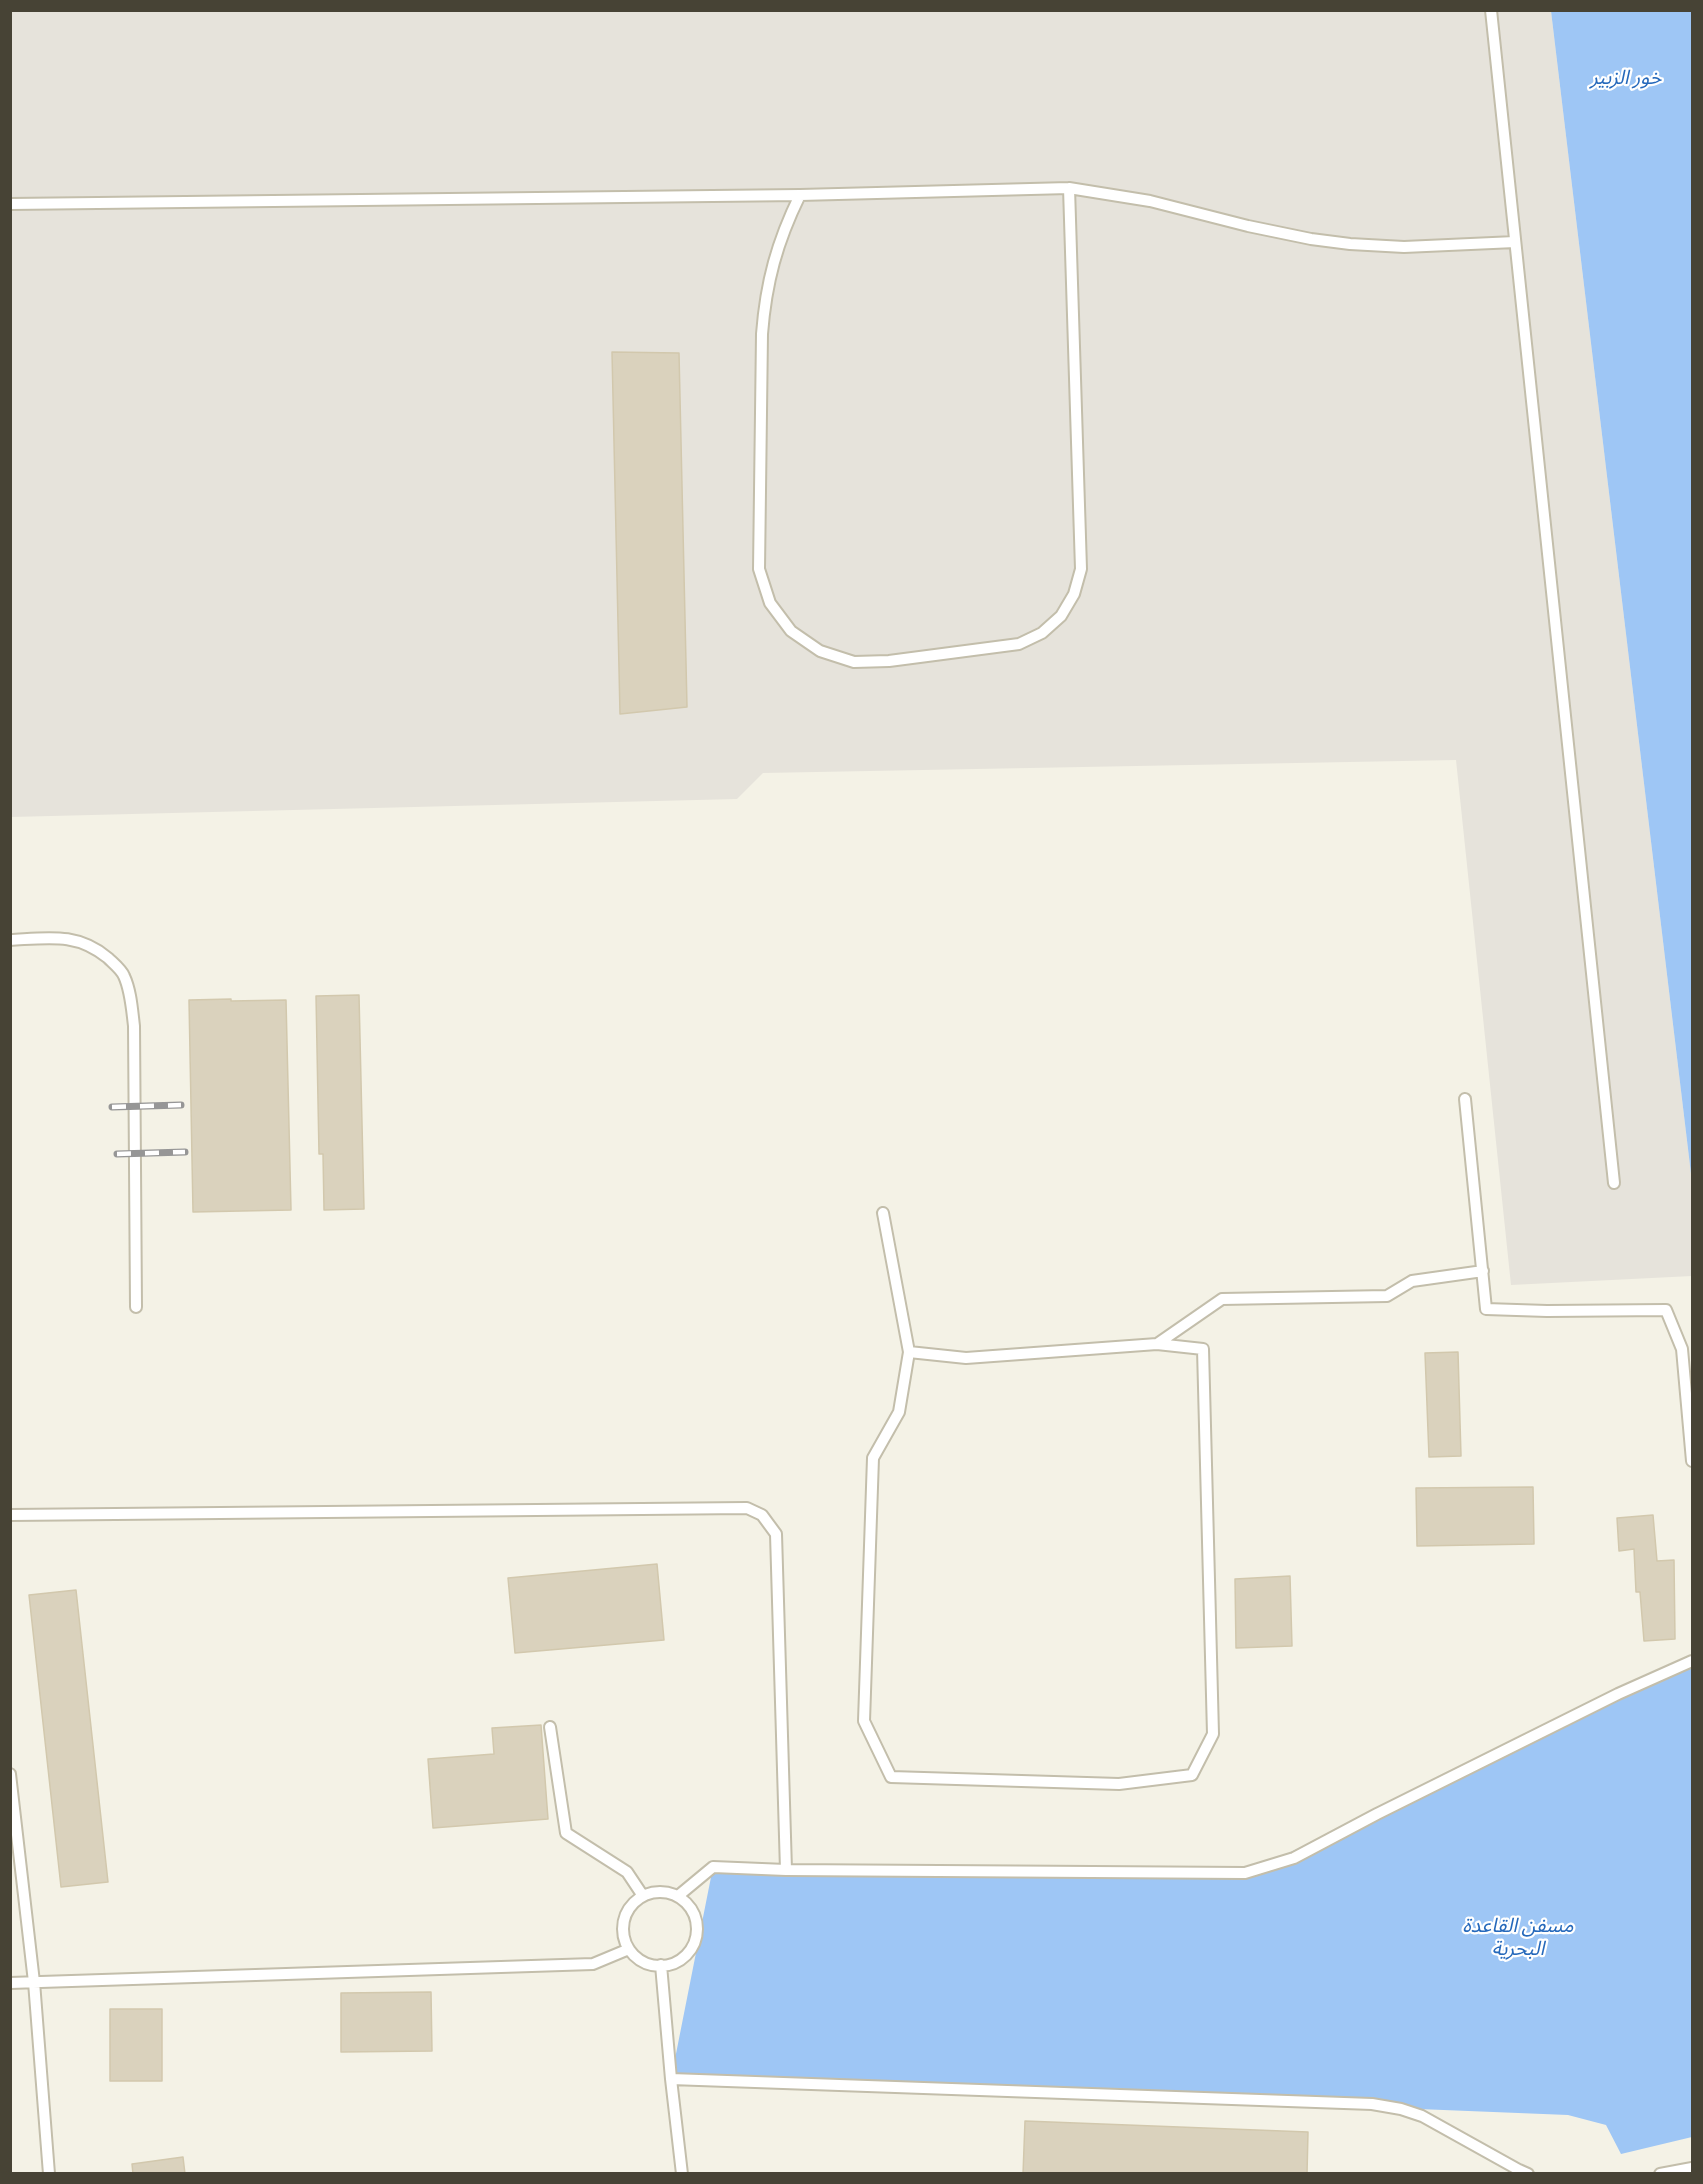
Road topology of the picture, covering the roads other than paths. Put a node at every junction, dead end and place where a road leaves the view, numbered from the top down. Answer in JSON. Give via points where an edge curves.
{"nodes":[{"id":1,"x":1491,"y":10,"type":"edge"},
{"id":2,"x":1069,"y":188,"type":"junction"},
{"id":3,"x":800,"y":195,"type":"junction"},
{"id":4,"x":10,"y":204,"type":"edge"},
{"id":5,"x":1515,"y":242,"type":"junction"},
{"id":6,"x":10,"y":940,"type":"edge"},
{"id":7,"x":1465,"y":1099,"type":"dead end"},
{"id":8,"x":1614,"y":1183,"type":"dead end"},
{"id":9,"x":883,"y":1213,"type":"dead end"},
{"id":10,"x":1483,"y":1271,"type":"junction"},
{"id":11,"x":136,"y":1307,"type":"dead end"},
{"id":12,"x":1157,"y":1344,"type":"junction"},
{"id":13,"x":909,"y":1352,"type":"junction"},
{"id":14,"x":1692,"y":1461,"type":"edge"},
{"id":15,"x":10,"y":1515,"type":"edge"},
{"id":16,"x":1692,"y":1661,"type":"edge"},
{"id":17,"x":550,"y":1727,"type":"dead end"},
{"id":18,"x":10,"y":1774,"type":"edge"},
{"id":19,"x":786,"y":1870,"type":"junction"},
{"id":20,"x":643,"y":1896,"type":"junction"},
{"id":21,"x":678,"y":1896,"type":"junction"},
{"id":22,"x":629,"y":1949,"type":"junction"},
{"id":23,"x":661,"y":1965,"type":"junction"},
{"id":24,"x":34,"y":1982,"type":"junction"},
{"id":25,"x":10,"y":1983,"type":"edge"},
{"id":26,"x":671,"y":2079,"type":"junction"},
{"id":27,"x":1692,"y":2168,"type":"edge"},
{"id":28,"x":49,"y":2174,"type":"edge"},
{"id":29,"x":682,"y":2174,"type":"edge"},
{"id":30,"x":1528,"y":2174,"type":"edge"},
{"id":31,"x":1660,"y":2174,"type":"edge"}],
"edges":[{"from":1,"to":5,"type":"lane"},
{"from":2,"to":3,"type":"lane"},
{"from":2,"to":3,"type":"lane","via":[[1081,569],[1074,594],[1061,616],[1042,633],[1019,644],[854,662],[820,651],[791,631],[770,603],[759,569],[765,298],[778,245]]},
{"from":2,"to":5,"type":"lane","via":[[1150,201],[1248,226],[1330,241],[1404,247]]},
{"from":3,"to":4,"type":"lane"},
{"from":5,"to":8,"type":"lane"},
{"from":6,"to":11,"type":"lane","via":[[80,941],[93,946],[123,974],[134,1026]]},
{"from":7,"to":10,"type":"lane"},
{"from":9,"to":13,"type":"lane"},
{"from":10,"to":12,"type":"lane","via":[[1412,1281],[1387,1296],[1222,1299]]},
{"from":10,"to":14,"type":"lane","via":[[1486,1309],[1666,1310],[1682,1350]]},
{"from":12,"to":13,"type":"lane","via":[[966,1358]]},
{"from":12,"to":13,"type":"lane","via":[[1203,1349],[1213,1734],[1192,1775],[1119,1784],[891,1777],[864,1721],[873,1458],[899,1412]]},
{"from":15,"to":19,"type":"lane","via":[[747,1508],[762,1515],[776,1534]]},
{"from":16,"to":19,"type":"lane","via":[[1294,1858],[1245,1873]]},
{"from":17,"to":20,"type":"lane","via":[[566,1833],[627,1872]]},
{"from":18,"to":24,"type":"lane"},
{"from":19,"to":21,"type":"lane","via":[[712,1867]]},
{"from":20,"to":21,"type":"lane","via":[[667,1892]]},
{"from":20,"to":22,"type":"lane","via":[[626,1913],[624,1938]]},
{"from":21,"to":23,"type":"lane","via":[[694,1914],[696,1938],[683,1958]]},
{"from":22,"to":23,"type":"lane","via":[[649,1964]]},
{"from":22,"to":24,"type":"lane","via":[[593,1964]]},
{"from":23,"to":26,"type":"lane"},
{"from":24,"to":25,"type":"lane"},
{"from":24,"to":28,"type":"lane"},
{"from":26,"to":29,"type":"lane"},
{"from":26,"to":30,"type":"lane","via":[[1372,2104],[1422,2116]]},
{"from":27,"to":31,"type":"lane"}]}
